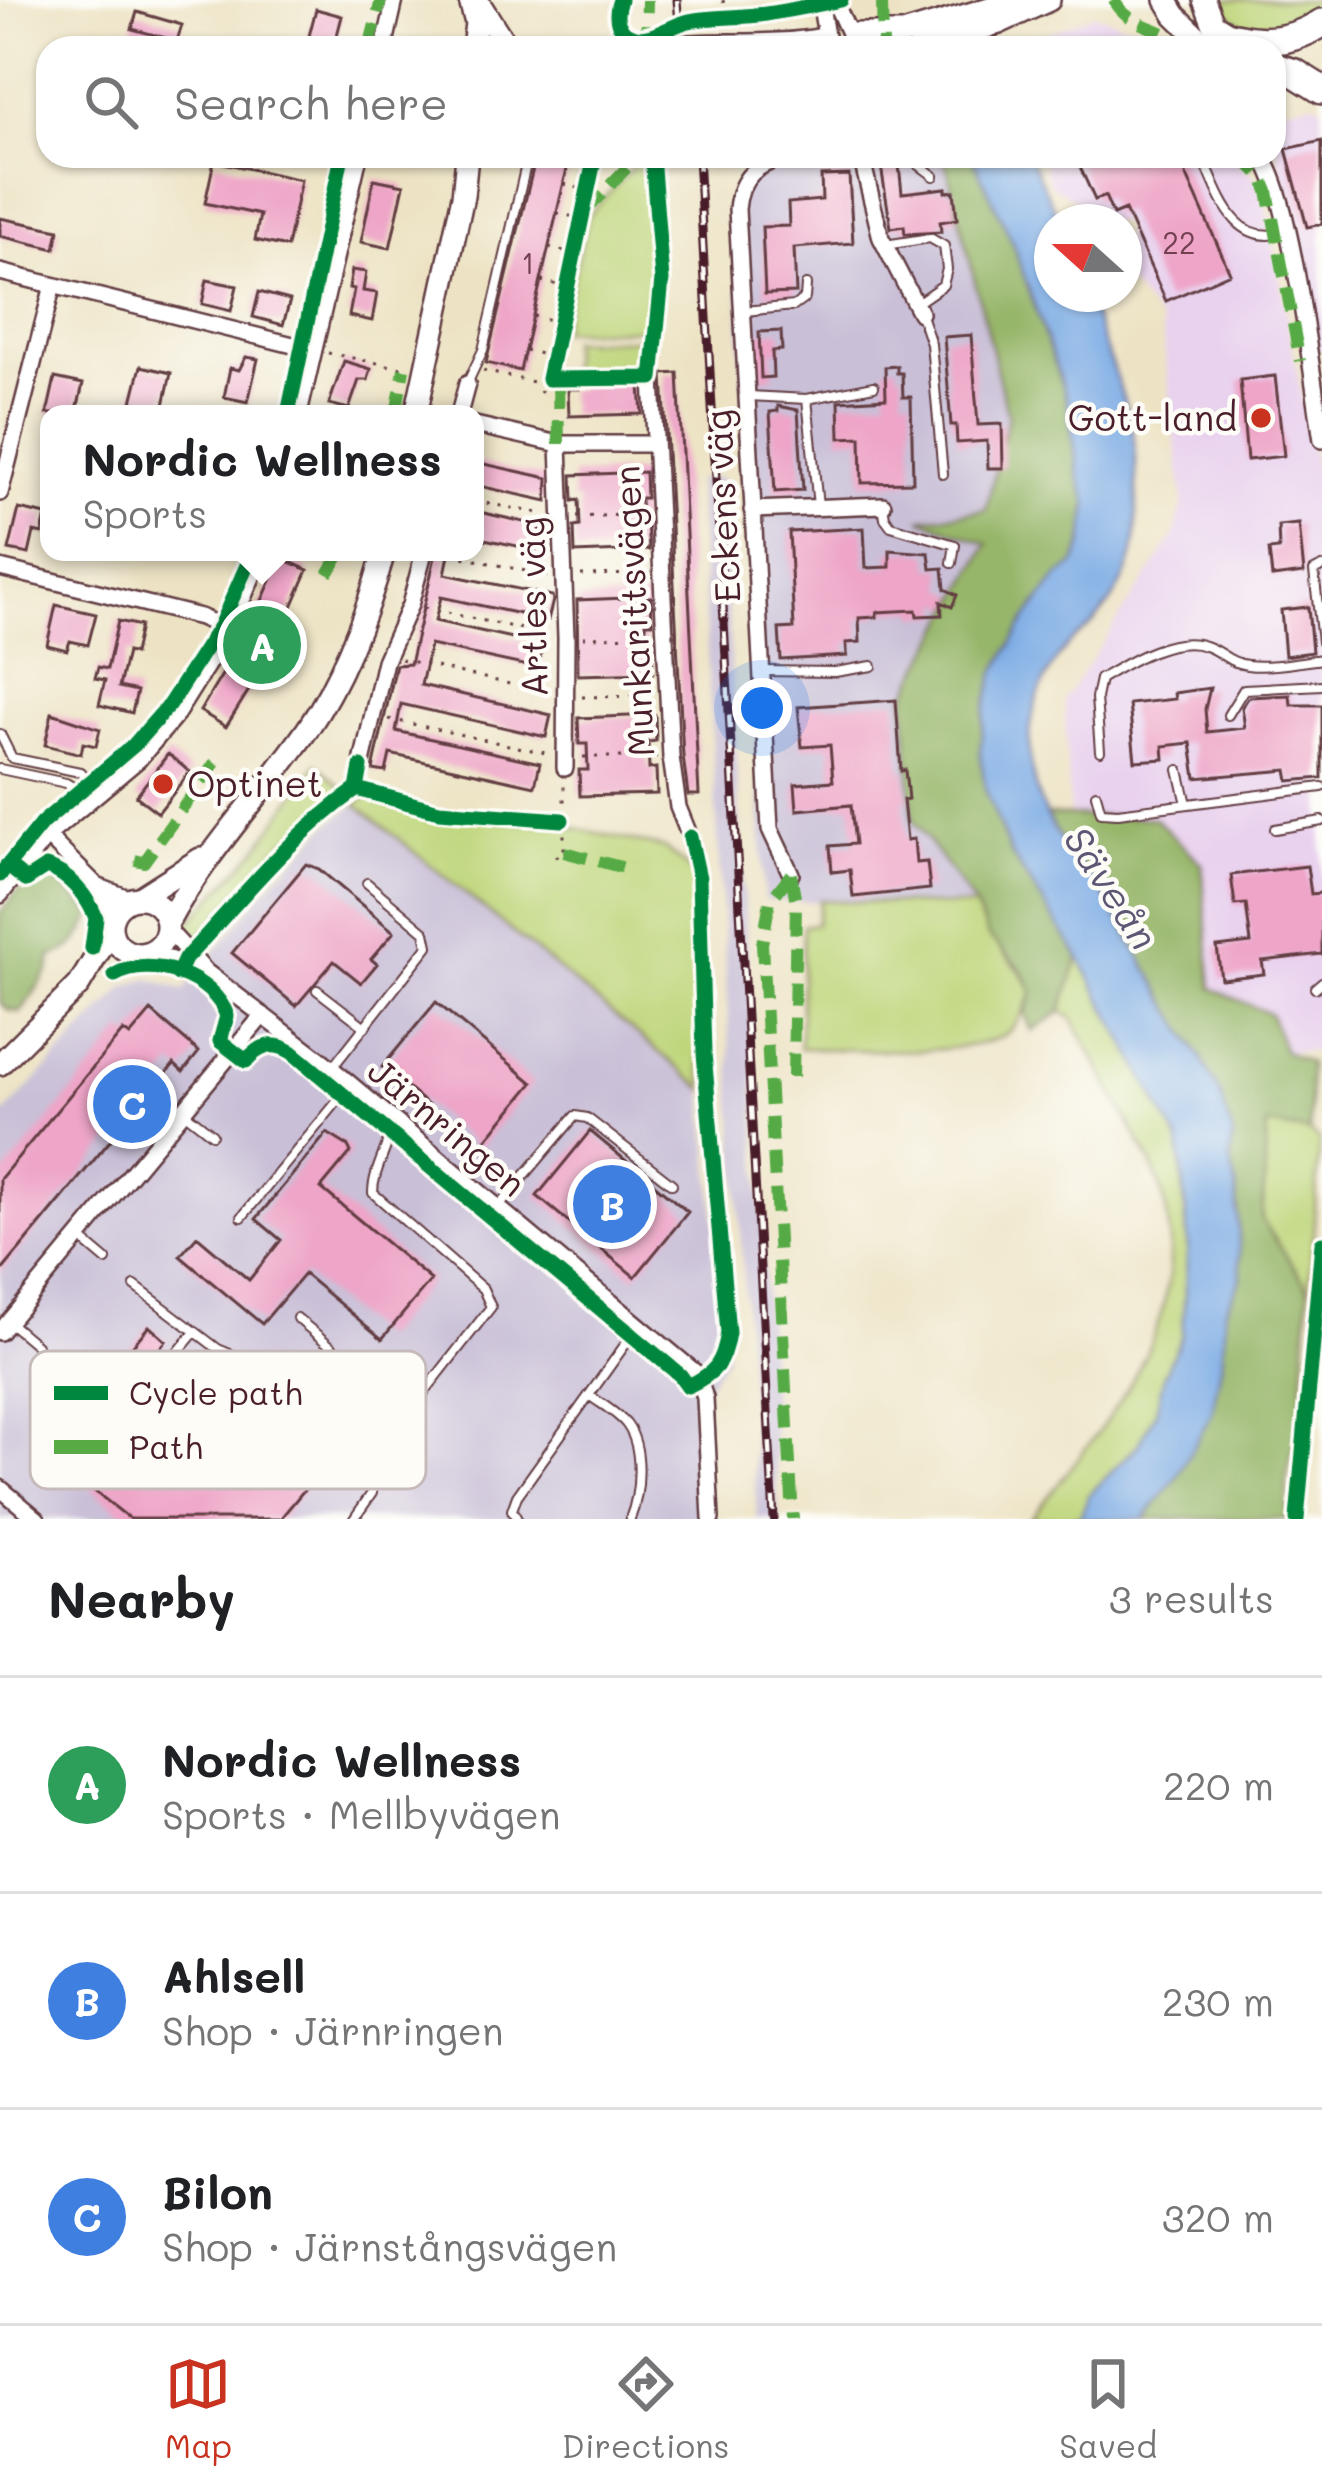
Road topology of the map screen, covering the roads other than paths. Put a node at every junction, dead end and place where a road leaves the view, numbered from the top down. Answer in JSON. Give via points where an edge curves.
{"nodes":[{"id":1,"x":395,"y":0,"type":"edge"},
{"id":2,"x":474,"y":0,"type":"edge"},
{"id":3,"x":820,"y":0,"type":"edge"},
{"id":4,"x":835,"y":0,"type":"edge"},
{"id":5,"x":1049,"y":0,"type":"edge"},
{"id":6,"x":1166,"y":0,"type":"edge"},
{"id":7,"x":1204,"y":0,"type":"edge"},
{"id":8,"x":1004,"y":10,"type":"edge"},
{"id":9,"x":1322,"y":22,"type":"edge"},
{"id":10,"x":387,"y":36,"type":"edge"},
{"id":11,"x":477,"y":36,"type":"edge"},
{"id":12,"x":500,"y":36,"type":"edge"},
{"id":13,"x":837,"y":36,"type":"edge"},
{"id":14,"x":839,"y":36,"type":"edge"},
{"id":15,"x":937,"y":36,"type":"edge"},
{"id":16,"x":1208,"y":36,"type":"edge"},
{"id":17,"x":1220,"y":36,"type":"edge"},
{"id":18,"x":1286,"y":37,"type":"edge"},
{"id":19,"x":1286,"y":71,"type":"edge"},
{"id":20,"x":1322,"y":90,"type":"edge"},
{"id":21,"x":355,"y":168,"type":"edge"},
{"id":22,"x":466,"y":168,"type":"edge"},
{"id":23,"x":475,"y":168,"type":"edge"},
{"id":24,"x":525,"y":168,"type":"edge"},
{"id":25,"x":755,"y":168,"type":"edge"},
{"id":26,"x":864,"y":168,"type":"edge"},
{"id":27,"x":923,"y":168,"type":"edge"},
{"id":28,"x":1208,"y":168,"type":"edge"},
{"id":29,"x":1268,"y":168,"type":"edge"},
{"id":30,"x":934,"y":176,"type":"dead end"},
{"id":31,"x":463,"y":196,"type":"junction"},
{"id":32,"x":1287,"y":231,"type":"junction"},
{"id":33,"x":884,"y":245,"type":"junction"},
{"id":34,"x":0,"y":272,"type":"edge"},
{"id":35,"x":53,"y":285,"type":"junction"},
{"id":36,"x":806,"y":286,"type":"dead end"},
{"id":37,"x":918,"y":308,"type":"junction"},
{"id":38,"x":742,"y":311,"type":"junction"},
{"id":39,"x":313,"y":350,"type":"junction"},
{"id":40,"x":471,"y":377,"type":"joint"},
{"id":41,"x":652,"y":378,"type":"dead end"},
{"id":42,"x":874,"y":386,"type":"dead end"},
{"id":43,"x":747,"y":396,"type":"junction"},
{"id":44,"x":807,"y":400,"type":"junction"},
{"id":45,"x":301,"y":405,"type":"edge"},
{"id":46,"x":421,"y":405,"type":"edge"},
{"id":47,"x":462,"y":405,"type":"edge"},
{"id":48,"x":484,"y":427,"type":"edge"},
{"id":49,"x":1322,"y":440,"type":"edge"},
{"id":50,"x":559,"y":444,"type":"junction"},
{"id":51,"x":655,"y":444,"type":"junction"},
{"id":52,"x":943,"y":474,"type":"dead end"},
{"id":53,"x":0,"y":493,"type":"edge"},
{"id":54,"x":883,"y":505,"type":"joint"},
{"id":55,"x":818,"y":508,"type":"junction"},
{"id":56,"x":752,"y":510,"type":"junction"},
{"id":57,"x":258,"y":561,"type":"edge"},
{"id":58,"x":381,"y":561,"type":"edge"},
{"id":59,"x":422,"y":561,"type":"edge"},
{"id":60,"x":952,"y":562,"type":"dead end"},
{"id":61,"x":1322,"y":567,"type":"edge"},
{"id":62,"x":0,"y":568,"type":"edge"},
{"id":63,"x":229,"y":630,"type":"junction"},
{"id":64,"x":1322,"y":642,"type":"edge"},
{"id":65,"x":1322,"y":659,"type":"edge"},
{"id":66,"x":872,"y":666,"type":"dead end"},
{"id":67,"x":761,"y":671,"type":"junction"},
{"id":68,"x":1322,"y":686,"type":"edge"},
{"id":69,"x":1228,"y":715,"type":"dead end"},
{"id":70,"x":0,"y":734,"type":"edge"},
{"id":71,"x":1100,"y":751,"type":"dead end"},
{"id":72,"x":565,"y":763,"type":"road end"},
{"id":73,"x":361,"y":767,"type":"dead end"},
{"id":74,"x":0,"y":769,"type":"edge"},
{"id":75,"x":1178,"y":770,"type":"dead end"},
{"id":76,"x":1322,"y":787,"type":"edge"},
{"id":77,"x":98,"y":794,"type":"junction"},
{"id":78,"x":1096,"y":794,"type":"dead end"},
{"id":79,"x":1187,"y":804,"type":"junction"},
{"id":80,"x":1322,"y":821,"type":"edge"},
{"id":81,"x":1275,"y":829,"type":"dead end"},
{"id":82,"x":47,"y":836,"type":"junction"},
{"id":83,"x":690,"y":837,"type":"dead end"},
{"id":84,"x":210,"y":852,"type":"junction"},
{"id":85,"x":791,"y":874,"type":"dead end"},
{"id":86,"x":367,"y":883,"type":"dead end"},
{"id":87,"x":97,"y":886,"type":"junction"},
{"id":88,"x":0,"y":895,"type":"edge"},
{"id":89,"x":135,"y":898,"type":"junction"},
{"id":90,"x":111,"y":924,"type":"junction"},
{"id":91,"x":167,"y":927,"type":"junction"},
{"id":92,"x":141,"y":953,"type":"junction"},
{"id":93,"x":206,"y":972,"type":"junction"},
{"id":94,"x":79,"y":985,"type":"junction"},
{"id":95,"x":317,"y":989,"type":"dead end"},
{"id":96,"x":263,"y":1015,"type":"junction"},
{"id":97,"x":364,"y":1027,"type":"junction"},
{"id":98,"x":0,"y":1064,"type":"edge"},
{"id":99,"x":332,"y":1069,"type":"junction"},
{"id":100,"x":350,"y":1085,"type":"junction"},
{"id":101,"x":182,"y":1111,"type":"junction"},
{"id":102,"x":392,"y":1120,"type":"junction"},
{"id":103,"x":212,"y":1134,"type":"dead end"},
{"id":104,"x":672,"y":1184,"type":"dead end"},
{"id":105,"x":497,"y":1208,"type":"junction"},
{"id":106,"x":242,"y":1217,"type":"dead end"},
{"id":107,"x":78,"y":1237,"type":"junction"},
{"id":108,"x":106,"y":1260,"type":"dead end"},
{"id":109,"x":135,"y":1286,"type":"dead end"},
{"id":110,"x":297,"y":1318,"type":"dead end"},
{"id":111,"x":639,"y":1325,"type":"junction"},
{"id":112,"x":4,"y":1327,"type":"edge"},
{"id":113,"x":194,"y":1333,"type":"junction"},
{"id":114,"x":36,"y":1345,"type":"dead end"},
{"id":115,"x":179,"y":1351,"type":"edge"},
{"id":116,"x":223,"y":1351,"type":"edge"},
{"id":117,"x":337,"y":1351,"type":"edge"},
{"id":118,"x":426,"y":1390,"type":"edge"},
{"id":119,"x":589,"y":1395,"type":"junction"},
{"id":120,"x":0,"y":1488,"type":"edge"},
{"id":121,"x":372,"y":1489,"type":"edge"},
{"id":122,"x":25,"y":1515,"type":"edge"},
{"id":123,"x":354,"y":1519,"type":"edge"},
{"id":124,"x":517,"y":1519,"type":"edge"},
{"id":125,"x":630,"y":1519,"type":"edge"},
{"id":126,"x":711,"y":1519,"type":"edge"}],
"edges":[{"from":1,"to":10,"type":"street"},
{"from":2,"to":11,"type":"main road"},
{"from":2,"to":12,"type":"main road"},
{"from":3,"to":13,"type":"street"},
{"from":4,"to":14,"type":"street"},
{"from":5,"to":8,"type":"main road"},
{"from":6,"to":16,"type":"main road","via":[[1184,25]]},
{"from":7,"to":17,"type":"main road"},
{"from":8,"to":15,"type":"main road"},
{"from":9,"to":18,"type":"highway"},
{"from":19,"to":20,"type":"highway"},
{"from":21,"to":39,"type":"street"},
{"from":22,"to":31,"type":"main road"},
{"from":23,"to":31,"type":"main road"},
{"from":24,"to":40,"type":"lane"},
{"from":25,"to":38,"type":"street","name":"Eckens väg","via":[[738,196]]},
{"from":26,"to":33,"type":"street"},
{"from":27,"to":30,"type":"lane"},
{"from":28,"to":32,"type":"lane","via":[[1241,229]]},
{"from":29,"to":32,"type":"street"},
{"from":31,"to":46,"type":"main road"},
{"from":32,"to":49,"type":"street"},
{"from":33,"to":37,"type":"street"},
{"from":33,"to":37,"type":"lane","via":[[930,238],[944,245],[943,285]]},
{"from":34,"to":35,"type":"street"},
{"from":35,"to":39,"type":"street"},
{"from":35,"to":53,"type":"street"},
{"from":36,"to":38,"type":"lane","via":[[794,306]]},
{"from":37,"to":52,"type":"lane","via":[[931,344]]},
{"from":38,"to":43,"type":"street","name":"Eckens väg"},
{"from":39,"to":45,"type":"street"},
{"from":40,"to":47,"type":"street"},
{"from":41,"to":51,"type":"street","name":"Munkarittsvägen"},
{"from":42,"to":44,"type":"lane"},
{"from":43,"to":44,"type":"lane"},
{"from":43,"to":56,"type":"street","name":"Eckens väg"},
{"from":44,"to":55,"type":"lane"},
{"from":48,"to":50,"type":"street"},
{"from":50,"to":51,"type":"street"},
{"from":50,"to":72,"type":"street","name":"Artles väg"},
{"from":51,"to":83,"type":"street","name":"Munkarittsvägen","via":[[671,757]]},
{"from":54,"to":55,"type":"street"},
{"from":54,"to":60,"type":"lane","via":[[891,526],[955,545]]},
{"from":55,"to":56,"type":"street"},
{"from":56,"to":67,"type":"street","name":"Eckens väg"},
{"from":57,"to":63,"type":"street"},
{"from":58,"to":84,"type":"main road","via":[[311,724]]},
{"from":59,"to":73,"type":"street","via":[[387,656]]},
{"from":61,"to":64,"type":"lane","via":[[1314,572]]},
{"from":62,"to":63,"type":"street"},
{"from":63,"to":77,"type":"street","via":[[174,718]]},
{"from":65,"to":71,"type":"lane","via":[[1251,666],[1182,642],[1125,664],[1100,679]]},
{"from":66,"to":67,"type":"lane"},
{"from":67,"to":85,"type":"street","name":"Eckens väg","via":[[770,829]]},
{"from":68,"to":69,"type":"lane","via":[[1244,688]]},
{"from":70,"to":77,"type":"lane","via":[[12,758],[80,772]]},
{"from":74,"to":77,"type":"lane"},
{"from":75,"to":79,"type":"lane"},
{"from":76,"to":79,"type":"lane"},
{"from":77,"to":82,"type":"street"},
{"from":78,"to":79,"type":"lane","via":[[1108,813]]},
{"from":80,"to":81,"type":"lane"},
{"from":82,"to":87,"type":"street"},
{"from":82,"to":88,"type":"street"},
{"from":84,"to":89,"type":"main road"},
{"from":84,"to":91,"type":"main road"},
{"from":86,"to":97,"type":"lane","via":[[428,941]]},
{"from":87,"to":89,"type":"street"},
{"from":87,"to":90,"type":"street"},
{"from":89,"to":90,"type":"main road","via":[[119,906]]},
{"from":89,"to":91,"type":"main road","via":[[155,903]]},
{"from":90,"to":92,"type":"main road","via":[[118,946]]},
{"from":90,"to":94,"type":"main road"},
{"from":91,"to":92,"type":"main road","via":[[158,947]]},
{"from":91,"to":93,"type":"street","name":"Järnringen"},
{"from":92,"to":93,"type":"street","name":"Järnringen"},
{"from":92,"to":94,"type":"main road"},
{"from":93,"to":96,"type":"street","name":"Järnringen"},
{"from":94,"to":98,"type":"main road"},
{"from":95,"to":97,"type":"lane"},
{"from":96,"to":99,"type":"street","name":"Järnringen"},
{"from":96,"to":101,"type":"street"},
{"from":97,"to":99,"type":"lane"},
{"from":99,"to":100,"type":"street","name":"Järnringen"},
{"from":100,"to":102,"type":"street","name":"Järnringen"},
{"from":100,"to":106,"type":"lane"},
{"from":101,"to":103,"type":"lane"},
{"from":101,"to":107,"type":"street"},
{"from":102,"to":105,"type":"street","name":"Järnringen"},
{"from":102,"to":118,"type":"lane","via":[[373,1193],[483,1288],[491,1307]]},
{"from":104,"to":105,"type":"lane","via":[[575,1116]]},
{"from":105,"to":111,"type":"street","name":"Järnringen"},
{"from":107,"to":108,"type":"lane"},
{"from":107,"to":112,"type":"street"},
{"from":109,"to":113,"type":"lane"},
{"from":110,"to":117,"type":"lane"},
{"from":111,"to":119,"type":"lane"},
{"from":111,"to":126,"type":"street","name":"Järnringen","via":[[701,1380]]},
{"from":112,"to":114,"type":"lane"},
{"from":113,"to":115,"type":"lane"},
{"from":113,"to":116,"type":"lane"},
{"from":119,"to":124,"type":"lane","via":[[513,1503]]},
{"from":119,"to":125,"type":"lane","via":[[634,1439]]},
{"from":120,"to":122,"type":"street"},
{"from":121,"to":123,"type":"lane"}]}
